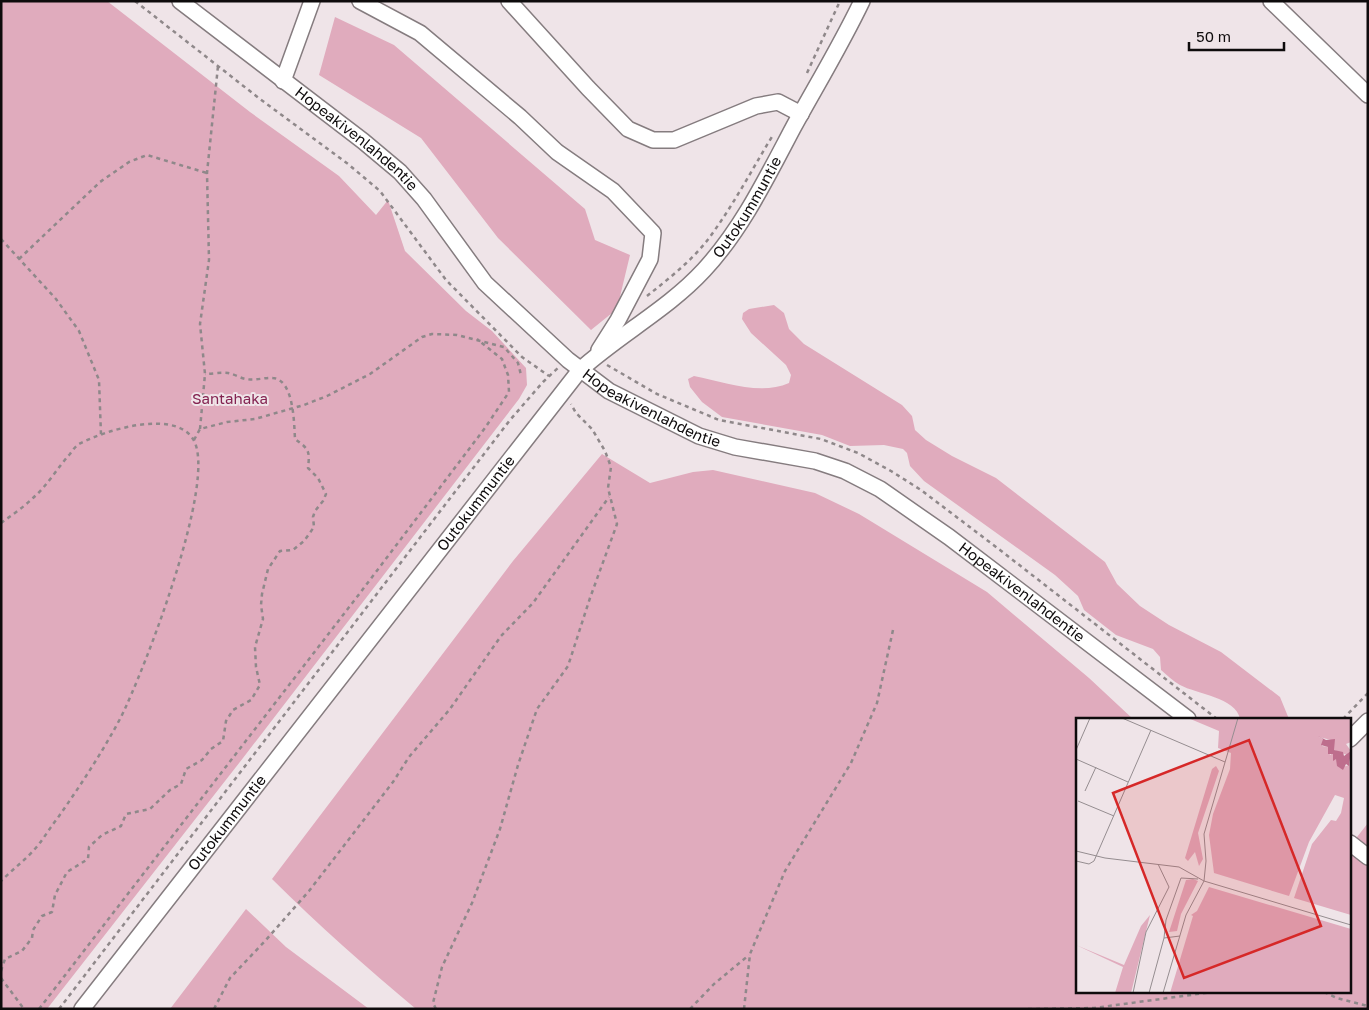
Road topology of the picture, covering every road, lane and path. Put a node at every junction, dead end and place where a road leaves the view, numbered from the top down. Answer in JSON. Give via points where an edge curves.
{"nodes":[{"id":1,"x":135,"y":1,"type":"edge"},
{"id":2,"x":180,"y":1,"type":"edge"},
{"id":3,"x":312,"y":1,"type":"edge"},
{"id":4,"x":360,"y":1,"type":"edge"},
{"id":5,"x":509,"y":1,"type":"edge"},
{"id":6,"x":840,"y":1,"type":"edge"},
{"id":7,"x":862,"y":1,"type":"edge"},
{"id":8,"x":1271,"y":1,"type":"edge"},
{"id":9,"x":218,"y":66,"type":"junction"},
{"id":10,"x":804,"y":79,"type":"dead end"},
{"id":11,"x":283,"y":81,"type":"junction"},
{"id":12,"x":1368,"y":95,"type":"edge"},
{"id":13,"x":801,"y":114,"type":"junction"},
{"id":14,"x":776,"y":129,"type":"dead end"},
{"id":15,"x":207,"y":173,"type":"junction"},
{"id":16,"x":1,"y":239,"type":"edge"},
{"id":17,"x":19,"y":259,"type":"junction"},
{"id":18,"x":646,"y":297,"type":"dead end"},
{"id":19,"x":477,"y":339,"type":"junction"},
{"id":20,"x":594,"y":357,"type":"junction"},
{"id":21,"x":568,"y":360,"type":"junction"},
{"id":22,"x":580,"y":370,"type":"junction"},
{"id":23,"x":205,"y":374,"type":"junction"},
{"id":24,"x":521,"y":375,"type":"dead end"},
{"id":25,"x":549,"y":376,"type":"junction"},
{"id":26,"x":563,"y":392,"type":"junction"},
{"id":27,"x":292,"y":409,"type":"junction"},
{"id":28,"x":200,"y":429,"type":"junction"},
{"id":29,"x":101,"y":435,"type":"junction"},
{"id":30,"x":194,"y":440,"type":"junction"},
{"id":31,"x":610,"y":496,"type":"junction"},
{"id":32,"x":1,"y":523,"type":"edge"},
{"id":33,"x":893,"y":630,"type":"dead end"},
{"id":34,"x":1368,"y":693,"type":"edge"},
{"id":35,"x":1187,"y":718,"type":"edge"},
{"id":36,"x":1343,"y":718,"type":"edge"},
{"id":37,"x":1368,"y":721,"type":"edge"},
{"id":38,"x":1352,"y":737,"type":"edge"},
{"id":39,"x":1352,"y":845,"type":"edge"},
{"id":40,"x":1368,"y":857,"type":"edge"},
{"id":41,"x":1,"y":881,"type":"edge"},
{"id":42,"x":750,"y":954,"type":"junction"},
{"id":43,"x":1,"y":971,"type":"edge"},
{"id":44,"x":1,"y":978,"type":"edge"},
{"id":45,"x":1213,"y":992,"type":"edge"},
{"id":46,"x":1324,"y":992,"type":"edge"},
{"id":47,"x":1368,"y":1006,"type":"edge"},
{"id":48,"x":24,"y":1009,"type":"edge"},
{"id":49,"x":38,"y":1009,"type":"edge"},
{"id":50,"x":59,"y":1009,"type":"edge"},
{"id":51,"x":82,"y":1009,"type":"edge"},
{"id":52,"x":214,"y":1009,"type":"edge"},
{"id":53,"x":436,"y":1009,"type":"edge"},
{"id":54,"x":690,"y":1009,"type":"edge"},
{"id":55,"x":744,"y":1009,"type":"edge"},
{"id":56,"x":1028,"y":1009,"type":"edge"}],
"edges":[{"from":1,"to":9,"type":"path"},
{"from":2,"to":11,"type":"street","name":"Hopeakivenlahdentie"},
{"from":3,"to":11,"type":"street"},
{"from":4,"to":20,"type":"street","via":[[420,32],[557,152],[613,191],[653,233],[650,259]]},
{"from":5,"to":13,"type":"street","via":[[628,129],[653,140],[674,140],[756,106],[778,102]]},
{"from":6,"to":10,"type":"path"},
{"from":7,"to":13,"type":"street","name":"Outokummuntie"},
{"from":8,"to":12,"type":"street"},
{"from":9,"to":15,"type":"path"},
{"from":9,"to":25,"type":"path","via":[[380,190],[446,280],[522,357]]},
{"from":11,"to":21,"type":"street","name":"Hopeakivenlahdentie","via":[[400,172],[485,283]]},
{"from":13,"to":20,"type":"street","name":"Outokummuntie","via":[[728,241],[704,270],[674,299]]},
{"from":14,"to":18,"type":"path","via":[[743,188],[705,243]]},
{"from":15,"to":17,"type":"path","via":[[146,155],[129,162],[100,182]]},
{"from":15,"to":23,"type":"path","via":[[209,260],[200,324]]},
{"from":16,"to":17,"type":"path"},
{"from":17,"to":29,"type":"path","via":[[56,299],[79,331],[99,380]]},
{"from":19,"to":24,"type":"path","via":[[504,346],[518,363]]},
{"from":19,"to":27,"type":"path","via":[[443,334],[422,336],[370,374]]},
{"from":19,"to":49,"type":"path","via":[[502,359],[508,375],[509,392],[360,593]]},
{"from":20,"to":22,"type":"street","name":"Outokummuntie"},
{"from":21,"to":22,"type":"street","name":"Hopeakivenlahdentie"},
{"from":21,"to":25,"type":"path"},
{"from":22,"to":26,"type":"street","name":"Outokummuntie"},
{"from":22,"to":35,"type":"street","name":"Hopeakivenlahdentie","via":[[610,391],[699,436],[735,447],[845,470],[880,488]]},
{"from":23,"to":27,"type":"path","via":[[229,373],[245,379],[272,377],[281,380],[291,398]]},
{"from":23,"to":28,"type":"path"},
{"from":25,"to":50,"type":"path","via":[[510,420]]},
{"from":26,"to":31,"type":"path","via":[[605,450],[611,467]]},
{"from":26,"to":51,"type":"street","name":"Outokummuntie"},
{"from":27,"to":28,"type":"path"},
{"from":27,"to":43,"type":"path","via":[[295,439],[310,452],[308,468],[318,478],[326,494],[315,511],[314,527],[304,541],[293,550],[280,551],[268,569],[261,605],[264,620],[255,647],[260,685],[251,700],[233,710],[226,721],[223,741],[186,769],[180,784],[150,809],[126,814],[120,826],[89,846],[88,858],[68,872],[55,895],[52,912],[42,916],[22,951],[4,959]]},
{"from":28,"to":30,"type":"path"},
{"from":29,"to":30,"type":"path","via":[[131,426],[159,424],[181,427]]},
{"from":29,"to":32,"type":"path","via":[[79,444],[35,497]]},
{"from":30,"to":41,"type":"path","via":[[199,460],[186,537],[173,587],[146,660],[121,716],[83,784],[35,849]]},
{"from":31,"to":52,"type":"path","via":[[534,603],[501,636],[450,709],[409,757],[308,891],[230,978]]},
{"from":31,"to":53,"type":"path","via":[[617,524],[568,666],[537,710],[472,903],[442,967],[433,1003]]},
{"from":33,"to":42,"type":"path","via":[[877,703],[851,762],[785,871]]},
{"from":34,"to":36,"type":"path"},
{"from":37,"to":38,"type":"street"},
{"from":39,"to":40,"type":"street"},
{"from":42,"to":54,"type":"path"},
{"from":42,"to":55,"type":"path"},
{"from":44,"to":48,"type":"path"},
{"from":45,"to":56,"type":"path","via":[[1094,1008]]},
{"from":46,"to":47,"type":"path"}]}
